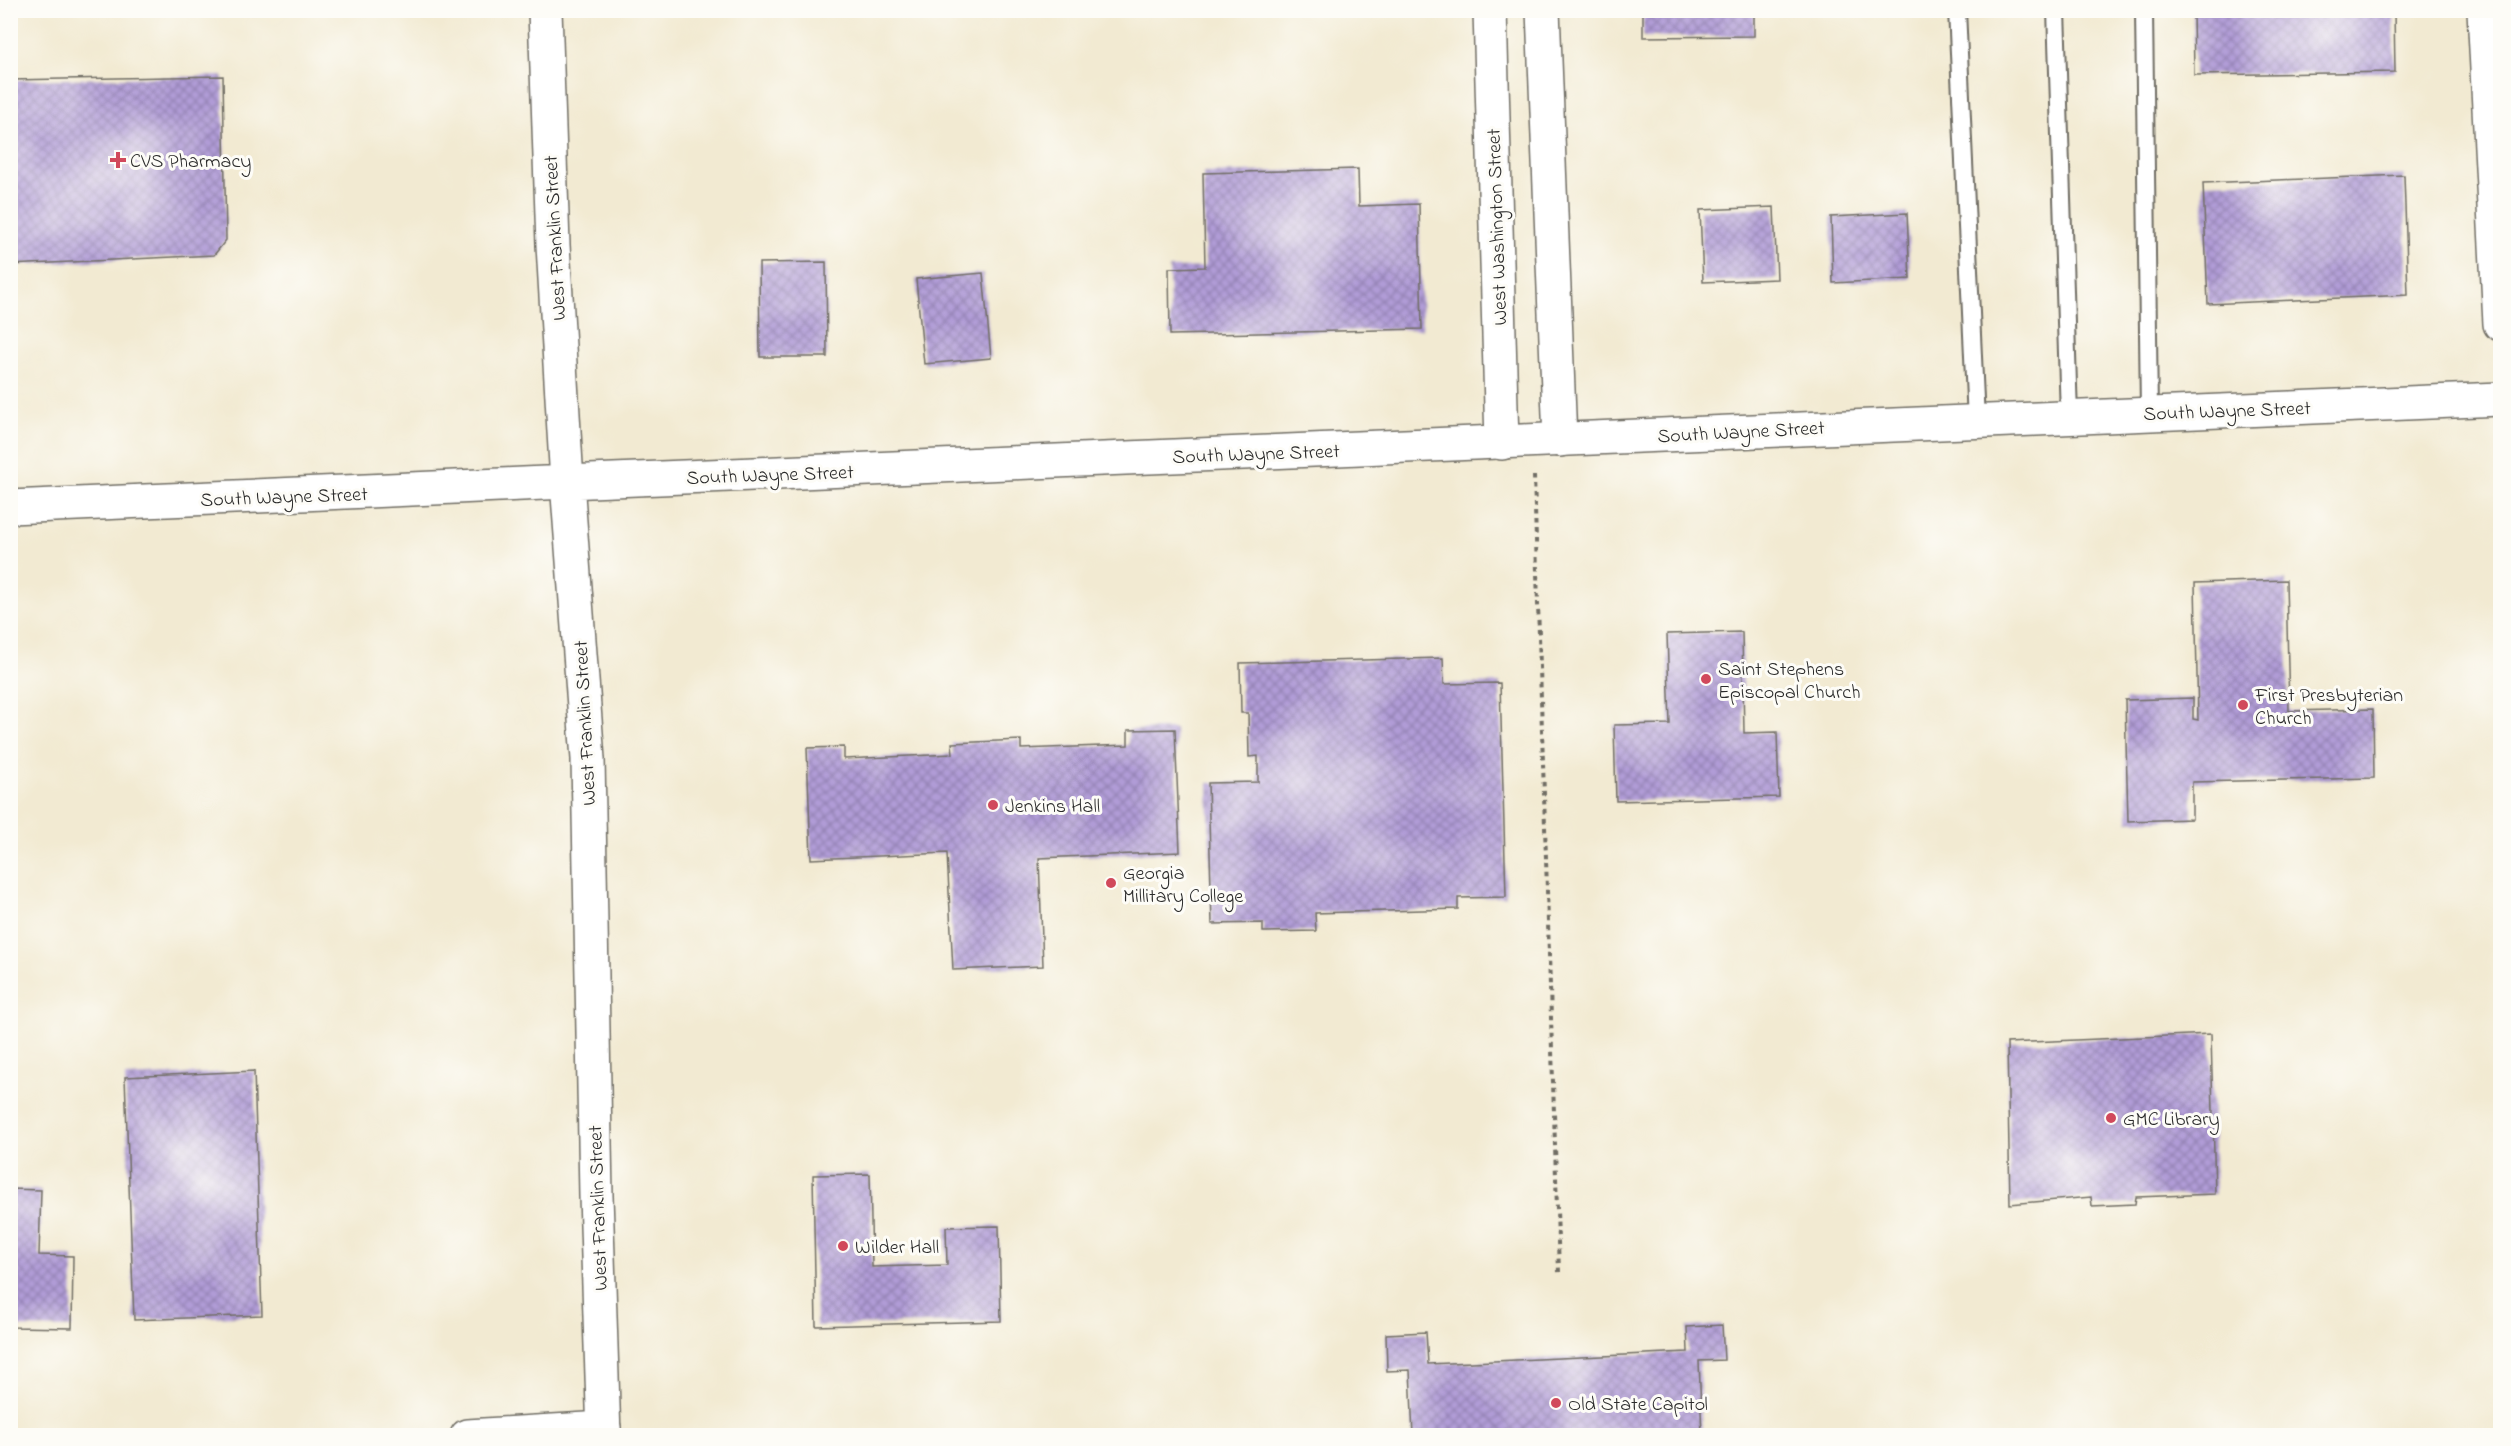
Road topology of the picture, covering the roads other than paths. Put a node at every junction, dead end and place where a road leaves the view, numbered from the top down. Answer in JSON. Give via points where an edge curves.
{"nodes":[{"id":1,"x":545,"y":10,"type":"edge"},
{"id":2,"x":1490,"y":10,"type":"edge"},
{"id":3,"x":1543,"y":10,"type":"edge"},
{"id":4,"x":1957,"y":10,"type":"edge"},
{"id":5,"x":2056,"y":10,"type":"edge"},
{"id":6,"x":2144,"y":10,"type":"edge"},
{"id":7,"x":2484,"y":10,"type":"edge"},
{"id":8,"x":2500,"y":324,"type":"edge"},
{"id":9,"x":2500,"y":399,"type":"edge"},
{"id":10,"x":2149,"y":412,"type":"junction"},
{"id":11,"x":2069,"y":416,"type":"junction"},
{"id":12,"x":1976,"y":421,"type":"junction"},
{"id":13,"x":1531,"y":442,"type":"junction"},
{"id":14,"x":567,"y":482,"type":"junction"},
{"id":15,"x":10,"y":507,"type":"edge"},
{"id":16,"x":604,"y":1432,"type":"edge"},
{"id":17,"x":467,"y":1436,"type":"edge"}],
"edges":[{"from":1,"to":14,"type":"street","name":"West Franklin Street"},
{"from":2,"to":13,"type":"street","name":"West Washington Street"},
{"from":3,"to":13,"type":"street"},
{"from":4,"to":12,"type":"lane"},
{"from":5,"to":11,"type":"lane"},
{"from":6,"to":10,"type":"lane"},
{"from":7,"to":8,"type":"street"},
{"from":9,"to":10,"type":"street","name":"South Wayne Street"},
{"from":10,"to":11,"type":"street","name":"South Wayne Street"},
{"from":11,"to":12,"type":"street","name":"South Wayne Street"},
{"from":12,"to":13,"type":"street","name":"South Wayne Street"},
{"from":13,"to":14,"type":"street","name":"South Wayne Street"},
{"from":14,"to":15,"type":"street","name":"South Wayne Street"},
{"from":14,"to":16,"type":"street","name":"West Franklin Street","via":[[588,759]]},
{"from":16,"to":17,"type":"street"}]}
